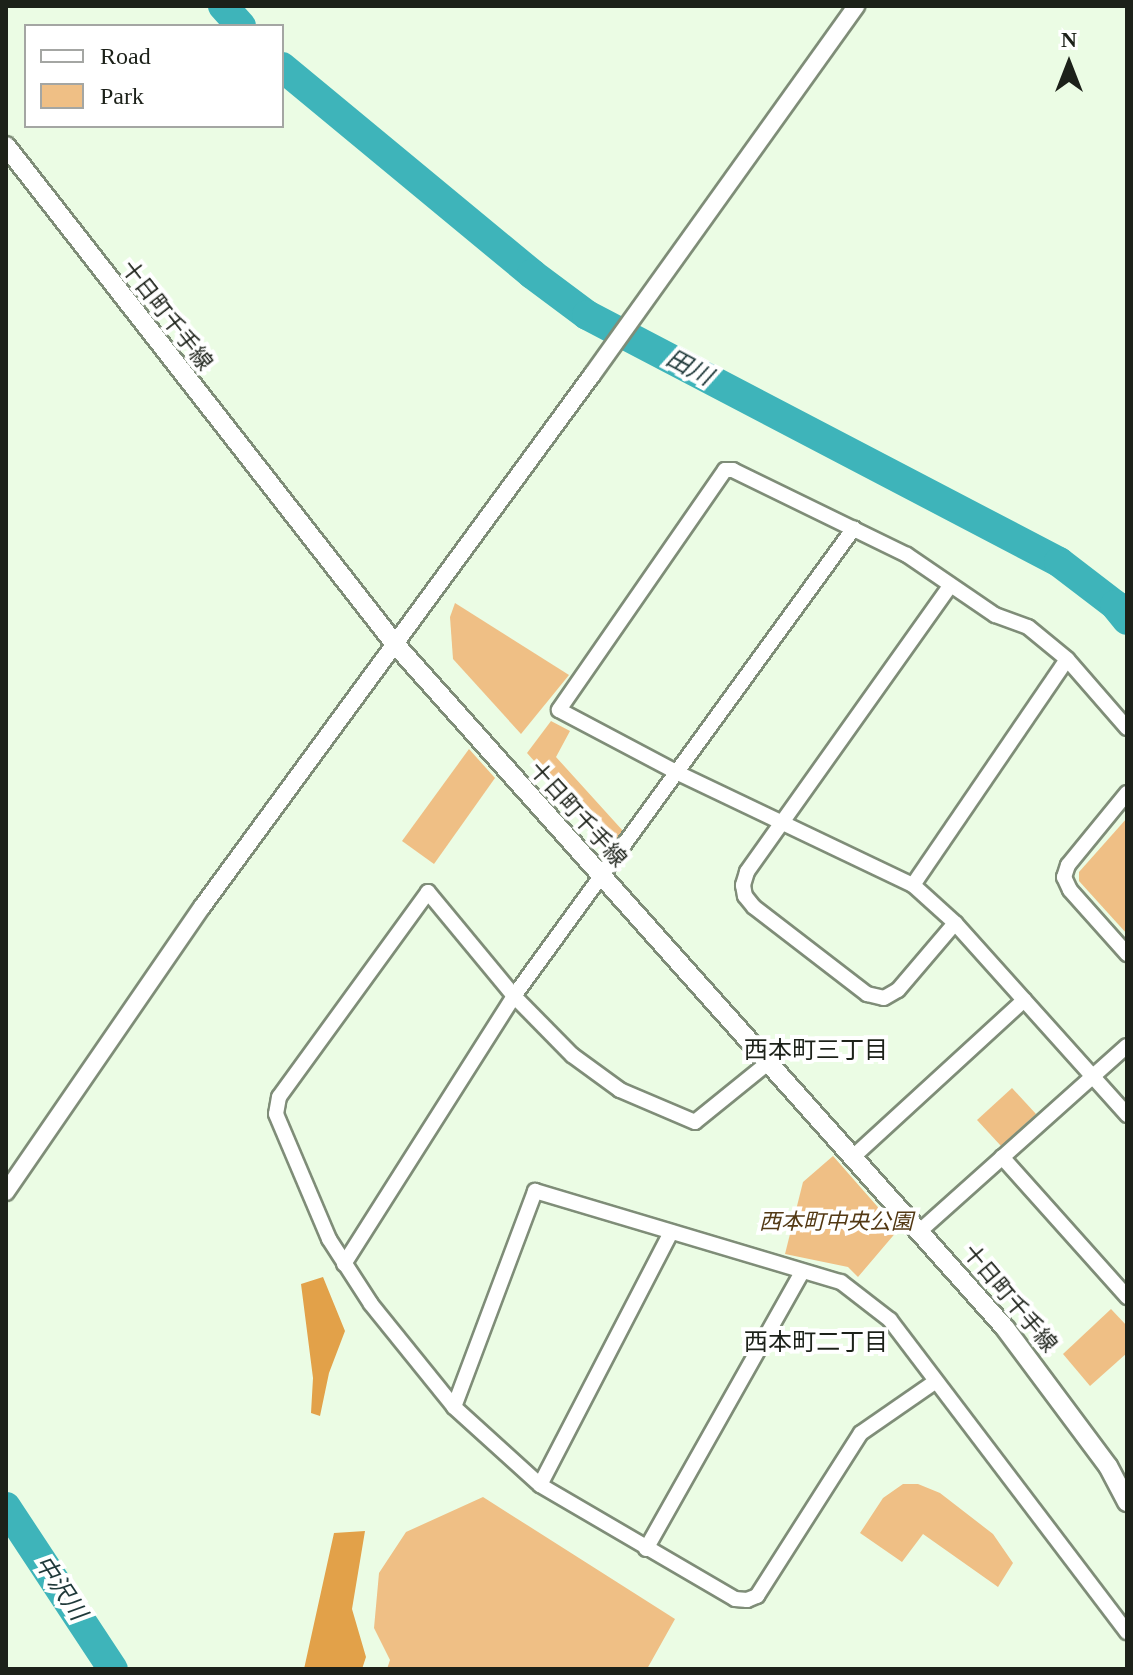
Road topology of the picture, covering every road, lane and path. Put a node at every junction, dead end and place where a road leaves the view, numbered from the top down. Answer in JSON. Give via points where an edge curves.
{"nodes":[{"id":1,"x":856,"y":6,"type":"edge"},
{"id":2,"x":6,"y":146,"type":"edge"},
{"id":3,"x":854,"y":528,"type":"junction"},
{"id":4,"x":950,"y":586,"type":"junction"},
{"id":5,"x":395,"y":644,"type":"junction"},
{"id":6,"x":1067,"y":659,"type":"junction"},
{"id":7,"x":1127,"y":728,"type":"edge"},
{"id":8,"x":678,"y":773,"type":"junction"},
{"id":9,"x":1127,"y":793,"type":"edge"},
{"id":10,"x":784,"y":823,"type":"junction"},
{"id":11,"x":603,"y":877,"type":"junction"},
{"id":12,"x":913,"y":885,"type":"junction"},
{"id":13,"x":955,"y":923,"type":"junction"},
{"id":14,"x":1127,"y":954,"type":"edge"},
{"id":15,"x":514,"y":996,"type":"junction"},
{"id":16,"x":1024,"y":1000,"type":"junction"},
{"id":17,"x":1127,"y":1046,"type":"edge"},
{"id":18,"x":769,"y":1062,"type":"junction"},
{"id":19,"x":1093,"y":1076,"type":"junction"},
{"id":20,"x":1127,"y":1115,"type":"edge"},
{"id":21,"x":854,"y":1156,"type":"junction"},
{"id":22,"x":1002,"y":1157,"type":"junction"},
{"id":23,"x":6,"y":1192,"type":"edge"},
{"id":24,"x":921,"y":1230,"type":"junction"},
{"id":25,"x":671,"y":1232,"type":"junction"},
{"id":26,"x":344,"y":1264,"type":"junction"},
{"id":27,"x":802,"y":1272,"type":"junction"},
{"id":28,"x":1127,"y":1297,"type":"edge"},
{"id":29,"x":936,"y":1381,"type":"junction"},
{"id":30,"x":454,"y":1407,"type":"junction"},
{"id":31,"x":540,"y":1485,"type":"junction"},
{"id":32,"x":1127,"y":1502,"type":"edge"},
{"id":33,"x":646,"y":1549,"type":"junction"},
{"id":34,"x":1127,"y":1629,"type":"edge"}],
"edges":[{"from":1,"to":5,"type":"street"},
{"from":2,"to":5,"type":"main road","name":"十日町千手線"},
{"from":3,"to":4,"type":"street","via":[[907,555]]},
{"from":3,"to":8,"type":"street"},
{"from":3,"to":8,"type":"street","via":[[725,470],[559,710]]},
{"from":4,"to":6,"type":"street","via":[[995,615],[1028,627]]},
{"from":4,"to":10,"type":"street"},
{"from":5,"to":11,"type":"main road","name":"十日町千手線"},
{"from":5,"to":23,"type":"street","via":[[202,907]]},
{"from":6,"to":7,"type":"street"},
{"from":6,"to":12,"type":"street"},
{"from":8,"to":10,"type":"street"},
{"from":8,"to":11,"type":"street"},
{"from":9,"to":14,"type":"street","via":[[1064,877]]},
{"from":10,"to":12,"type":"street"},
{"from":10,"to":13,"type":"street","via":[[747,872],[745,896],[867,994],[884,998],[898,990]]},
{"from":11,"to":15,"type":"street"},
{"from":11,"to":18,"type":"main road","name":"十日町千手線"},
{"from":12,"to":13,"type":"street"},
{"from":13,"to":16,"type":"street"},
{"from":15,"to":18,"type":"street","via":[[572,1055],[620,1090],[695,1122]]},
{"from":15,"to":26,"type":"street"},
{"from":15,"to":26,"type":"street","via":[[428,892],[279,1097],[276,1114]]},
{"from":16,"to":19,"type":"street"},
{"from":16,"to":21,"type":"street"},
{"from":17,"to":19,"type":"street"},
{"from":18,"to":21,"type":"main road","name":"十日町千手線"},
{"from":19,"to":20,"type":"street"},
{"from":19,"to":22,"type":"street"},
{"from":21,"to":24,"type":"main road","name":"十日町千手線"},
{"from":22,"to":24,"type":"street"},
{"from":22,"to":28,"type":"street"},
{"from":24,"to":32,"type":"main road","name":"十日町千手線","via":[[1057,1396]]},
{"from":25,"to":27,"type":"street"},
{"from":25,"to":30,"type":"street","via":[[535,1191]]},
{"from":25,"to":31,"type":"street"},
{"from":26,"to":30,"type":"street"},
{"from":27,"to":29,"type":"street","via":[[841,1282],[890,1320]]},
{"from":27,"to":33,"type":"street"},
{"from":29,"to":33,"type":"street","via":[[861,1433],[757,1596],[735,1599]]},
{"from":29,"to":34,"type":"street"},
{"from":30,"to":31,"type":"street"},
{"from":31,"to":33,"type":"street"}]}
